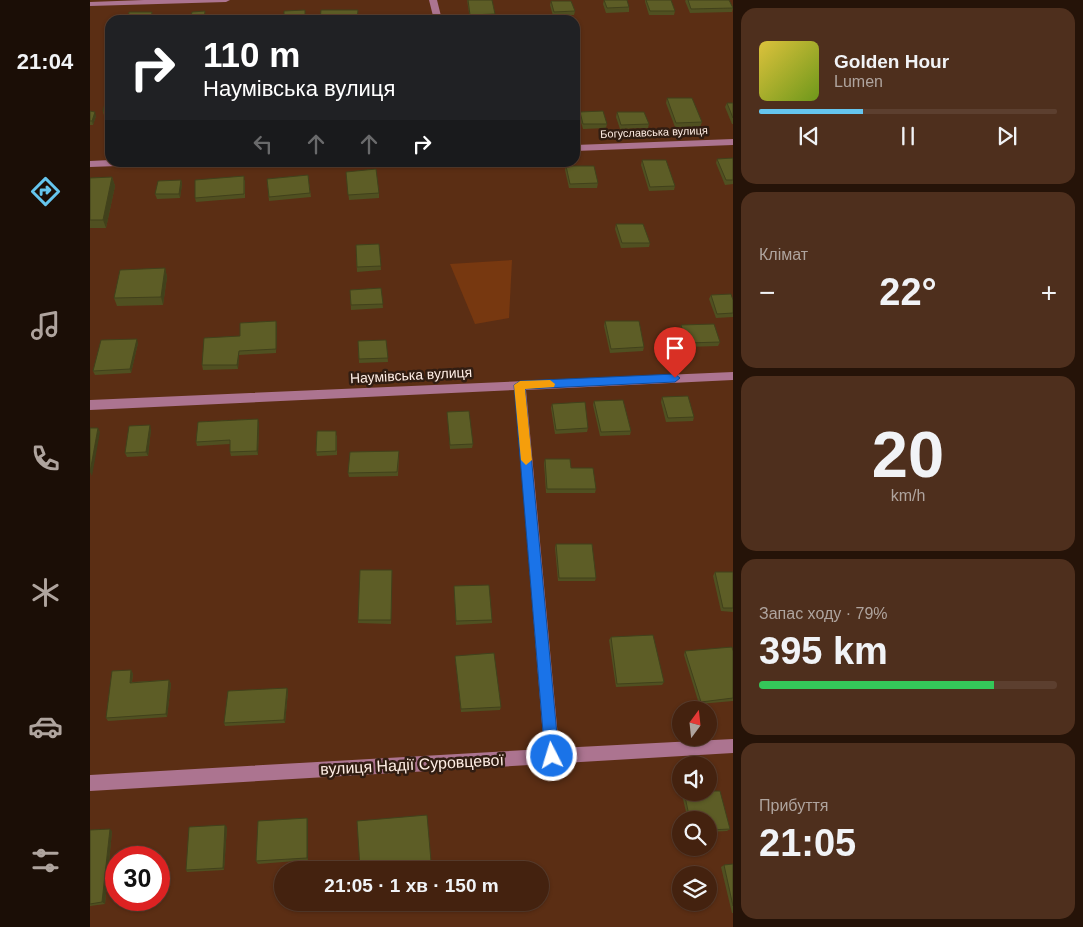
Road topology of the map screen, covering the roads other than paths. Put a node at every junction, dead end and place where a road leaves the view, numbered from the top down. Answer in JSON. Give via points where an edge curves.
{"nodes":[{"id":1,"x":226,"y":0,"type":"edge"},
{"id":2,"x":433,"y":0,"type":"edge"},
{"id":3,"x":90,"y":4,"type":"edge"},
{"id":4,"x":437,"y":15,"type":"edge"},
{"id":5,"x":733,"y":142,"type":"edge"},
{"id":6,"x":580,"y":148,"type":"edge"},
{"id":7,"x":105,"y":163,"type":"edge"},
{"id":8,"x":90,"y":164,"type":"edge"},
{"id":9,"x":733,"y":376,"type":"edge"},
{"id":10,"x":520,"y":385,"type":"junction"},
{"id":11,"x":90,"y":404,"type":"edge"},
{"id":12,"x":733,"y":746,"type":"edge"},
{"id":13,"x":552,"y":756,"type":"junction"},
{"id":14,"x":90,"y":783,"type":"edge"}],
"edges":[{"from":1,"to":3,"type":"street"},
{"from":2,"to":4,"type":"street"},
{"from":5,"to":6,"type":"street","name":"Богуславська вулиця"},
{"from":7,"to":8,"type":"street"},
{"from":9,"to":10,"type":"street","name":"Наумівська вулиця"},
{"from":10,"to":11,"type":"street","name":"Наумівська вулиця"},
{"from":10,"to":13,"type":"street"},
{"from":12,"to":13,"type":"street","name":"вулиця Надії Суровцевої"},
{"from":13,"to":14,"type":"street","name":"вулиця Надії Суровцевої"}]}
